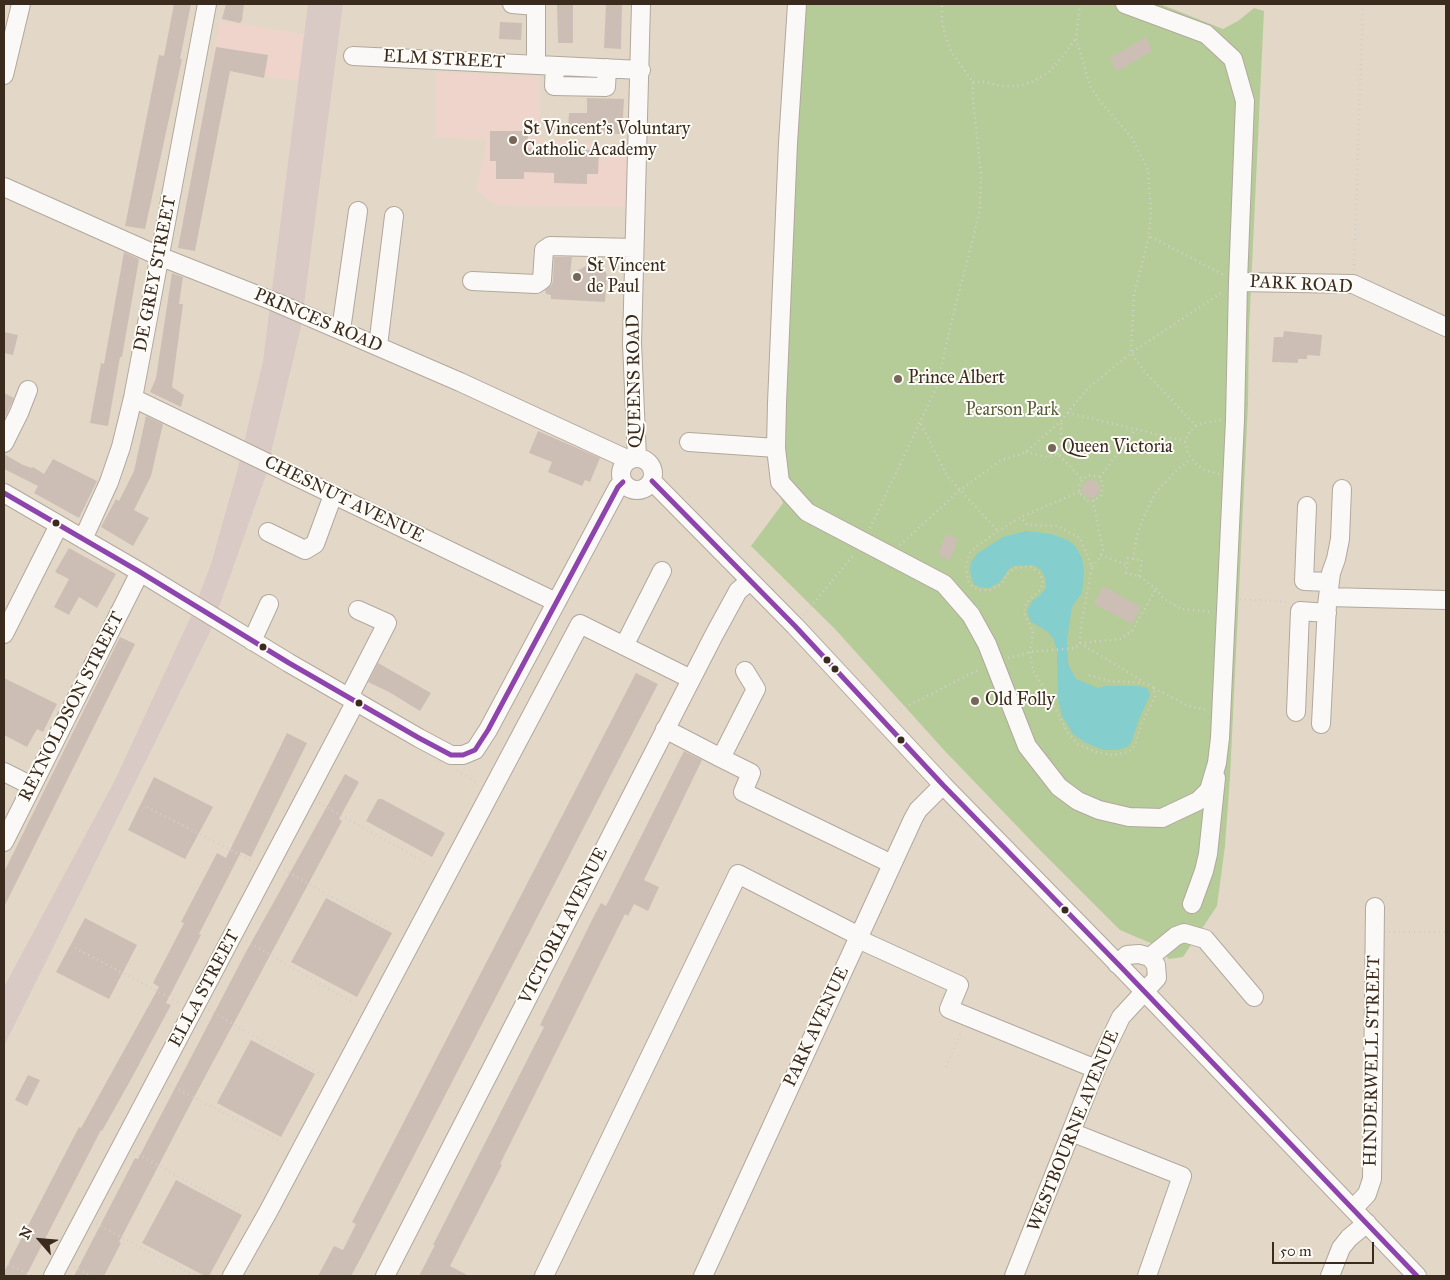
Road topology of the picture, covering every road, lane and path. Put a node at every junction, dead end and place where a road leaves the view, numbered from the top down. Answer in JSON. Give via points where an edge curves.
{"nodes":[{"id":1,"x":21,"y":4,"type":"edge"},
{"id":2,"x":207,"y":4,"type":"edge"},
{"id":3,"x":512,"y":4,"type":"edge"},
{"id":4,"x":642,"y":4,"type":"edge"},
{"id":5,"x":796,"y":4,"type":"edge"},
{"id":6,"x":942,"y":4,"type":"edge"},
{"id":7,"x":1080,"y":4,"type":"edge"},
{"id":8,"x":1125,"y":4,"type":"edge"},
{"id":9,"x":1363,"y":4,"type":"edge"},
{"id":10,"x":536,"y":5,"type":"edge"},
{"id":11,"x":1076,"y":38,"type":"junction"},
{"id":12,"x":353,"y":56,"type":"dead end"},
{"id":13,"x":536,"y":65,"type":"junction"},
{"id":14,"x":641,"y":70,"type":"junction"},
{"id":15,"x":4,"y":75,"type":"edge"},
{"id":16,"x":973,"y":82,"type":"junction"},
{"id":17,"x":4,"y":187,"type":"edge"},
{"id":18,"x":358,"y":211,"type":"dead end"},
{"id":19,"x":394,"y":216,"type":"dead end"},
{"id":20,"x":1149,"y":236,"type":"junction"},
{"id":21,"x":634,"y":248,"type":"junction"},
{"id":22,"x":160,"y":256,"type":"junction"},
{"id":23,"x":472,"y":281,"type":"dead end"},
{"id":24,"x":1238,"y":282,"type":"junction"},
{"id":25,"x":1353,"y":284,"type":"junction"},
{"id":26,"x":1446,"y":327,"type":"edge"},
{"id":27,"x":340,"y":330,"type":"junction"},
{"id":28,"x":378,"y":346,"type":"junction"},
{"id":29,"x":1131,"y":353,"type":"junction"},
{"id":30,"x":28,"y":390,"type":"dead end"},
{"id":31,"x":133,"y":398,"type":"junction"},
{"id":32,"x":1068,"y":413,"type":"junction"},
{"id":33,"x":1235,"y":420,"type":"junction"},
{"id":34,"x":1061,"y":421,"type":"junction"},
{"id":35,"x":921,"y":424,"type":"junction"},
{"id":36,"x":1196,"y":426,"type":"junction"},
{"id":37,"x":1136,"y":429,"type":"junction"},
{"id":38,"x":1185,"y":441,"type":"junction"},
{"id":39,"x":689,"y":442,"type":"dead end"},
{"id":40,"x":4,"y":443,"type":"edge"},
{"id":41,"x":776,"y":448,"type":"junction"},
{"id":42,"x":1026,"y":452,"type":"junction"},
{"id":43,"x":1058,"y":454,"type":"junction"},
{"id":44,"x":633,"y":459,"type":"junction"},
{"id":45,"x":1191,"y":459,"type":"junction"},
{"id":46,"x":1233,"y":475,"type":"junction"},
{"id":47,"x":1100,"y":477,"type":"junction"},
{"id":48,"x":1082,"y":479,"type":"junction"},
{"id":49,"x":652,"y":481,"type":"junction"},
{"id":50,"x":623,"y":482,"type":"junction"},
{"id":51,"x":1342,"y":489,"type":"dead end"},
{"id":52,"x":960,"y":490,"type":"junction"},
{"id":53,"x":1079,"y":492,"type":"junction"},
{"id":54,"x":4,"y":493,"type":"edge"},
{"id":55,"x":333,"y":495,"type":"junction"},
{"id":56,"x":1092,"y":501,"type":"junction"},
{"id":57,"x":1307,"y":506,"type":"dead end"},
{"id":58,"x":1020,"y":517,"type":"junction"},
{"id":59,"x":59,"y":525,"type":"junction"},
{"id":60,"x":998,"y":531,"type":"junction"},
{"id":61,"x":268,"y":532,"type":"dead end"},
{"id":62,"x":83,"y":539,"type":"junction"},
{"id":63,"x":863,"y":543,"type":"junction"},
{"id":64,"x":890,"y":554,"type":"junction"},
{"id":65,"x":1101,"y":555,"type":"junction"},
{"id":66,"x":1133,"y":559,"type":"junction"},
{"id":67,"x":1127,"y":565,"type":"junction"},
{"id":68,"x":1092,"y":567,"type":"junction"},
{"id":69,"x":662,"y":571,"type":"dead end"},
{"id":70,"x":140,"y":572,"type":"junction"},
{"id":71,"x":1139,"y":576,"type":"junction"},
{"id":72,"x":750,"y":580,"type":"junction"},
{"id":73,"x":1156,"y":589,"type":"junction"},
{"id":74,"x":1328,"y":598,"type":"junction"},
{"id":75,"x":1446,"y":600,"type":"edge"},
{"id":76,"x":556,"y":602,"type":"junction"},
{"id":77,"x":1290,"y":602,"type":"dead end"},
{"id":78,"x":269,"y":604,"type":"dead end"},
{"id":79,"x":1226,"y":606,"type":"junction"},
{"id":80,"x":358,"y":610,"type":"dead end"},
{"id":81,"x":795,"y":626,"type":"junction"},
{"id":82,"x":4,"y":634,"type":"edge"},
{"id":83,"x":252,"y":640,"type":"junction"},
{"id":84,"x":1080,"y":643,"type":"junction"},
{"id":85,"x":624,"y":646,"type":"junction"},
{"id":86,"x":1030,"y":652,"type":"junction"},
{"id":87,"x":994,"y":662,"type":"junction"},
{"id":88,"x":745,"y":671,"type":"dead end"},
{"id":89,"x":1089,"y":675,"type":"dead end"},
{"id":90,"x":691,"y":679,"type":"junction"},
{"id":91,"x":1145,"y":682,"type":"junction"},
{"id":92,"x":1154,"y":688,"type":"junction"},
{"id":93,"x":352,"y":699,"type":"junction"},
{"id":94,"x":1221,"y":712,"type":"junction"},
{"id":95,"x":1296,"y":712,"type":"dead end"},
{"id":96,"x":881,"y":719,"type":"junction"},
{"id":97,"x":1321,"y":724,"type":"dead end"},
{"id":98,"x":665,"y":729,"type":"junction"},
{"id":99,"x":721,"y":758,"type":"junction"},
{"id":100,"x":1217,"y":763,"type":"junction"},
{"id":101,"x":4,"y":772,"type":"edge"},
{"id":102,"x":943,"y":785,"type":"junction"},
{"id":103,"x":32,"y":786,"type":"junction"},
{"id":104,"x":306,"y":796,"type":"junction"},
{"id":105,"x":147,"y":807,"type":"dead end"},
{"id":106,"x":4,"y":842,"type":"edge"},
{"id":107,"x":426,"y":863,"type":"dead end"},
{"id":108,"x":892,"y":864,"type":"junction"},
{"id":109,"x":270,"y":866,"type":"junction"},
{"id":110,"x":1192,"y":904,"type":"dead end"},
{"id":111,"x":1375,"y":907,"type":"dead end"},
{"id":112,"x":392,"y":930,"type":"dead end"},
{"id":113,"x":1375,"y":931,"type":"junction"},
{"id":114,"x":1446,"y":932,"type":"edge"},
{"id":115,"x":234,"y":934,"type":"junction"},
{"id":116,"x":858,"y":937,"type":"junction"},
{"id":117,"x":75,"y":948,"type":"dead end"},
{"id":118,"x":1150,"y":957,"type":"junction"},
{"id":119,"x":1117,"y":964,"type":"junction"},
{"id":120,"x":1144,"y":992,"type":"junction"},
{"id":121,"x":1254,"y":997,"type":"dead end"},
{"id":122,"x":353,"y":1002,"type":"dead end"},
{"id":123,"x":195,"y":1007,"type":"junction"},
{"id":124,"x":968,"y":1017,"type":"junction"},
{"id":125,"x":946,"y":1067,"type":"dead end"},
{"id":126,"x":1096,"y":1069,"type":"junction"},
{"id":127,"x":318,"y":1073,"type":"dead end"},
{"id":128,"x":158,"y":1078,"type":"junction"},
{"id":129,"x":1071,"y":1132,"type":"junction"},
{"id":130,"x":281,"y":1142,"type":"dead end"},
{"id":131,"x":122,"y":1145,"type":"junction"},
{"id":132,"x":1353,"y":1209,"type":"junction"},
{"id":133,"x":242,"y":1212,"type":"dead end"},
{"id":134,"x":84,"y":1217,"type":"junction"},
{"id":135,"x":1367,"y":1223,"type":"junction"},
{"id":136,"x":4,"y":1262,"type":"edge"},
{"id":137,"x":32,"y":1276,"type":"edge"},
{"id":138,"x":53,"y":1276,"type":"edge"},
{"id":139,"x":195,"y":1276,"type":"edge"},
{"id":140,"x":232,"y":1276,"type":"edge"},
{"id":141,"x":385,"y":1276,"type":"edge"},
{"id":142,"x":544,"y":1276,"type":"edge"},
{"id":143,"x":703,"y":1276,"type":"edge"},
{"id":144,"x":1014,"y":1276,"type":"edge"},
{"id":145,"x":1147,"y":1276,"type":"edge"},
{"id":146,"x":1330,"y":1276,"type":"edge"},
{"id":147,"x":1417,"y":1276,"type":"edge"}],
"edges":[{"from":1,"to":15,"type":"street"},
{"from":2,"to":22,"type":"street","name":"DE GREY STREET"},
{"from":3,"to":10,"type":"street"},
{"from":4,"to":14,"type":"street","name":"QUEENS ROAD"},
{"from":5,"to":41,"type":"street"},
{"from":6,"to":16,"type":"path","via":[[942,21],[952,53]]},
{"from":7,"to":11,"type":"path"},
{"from":8,"to":24,"type":"street","via":[[1206,34],[1233,59],[1245,101]]},
{"from":9,"to":25,"type":"path"},
{"from":10,"to":13,"type":"street"},
{"from":11,"to":16,"type":"path","via":[[1049,72],[1034,81],[1019,86]]},
{"from":11,"to":20,"type":"path","via":[[1090,86],[1132,138],[1148,170],[1152,212]]},
{"from":12,"to":13,"type":"street","name":"ELM STREET"},
{"from":13,"to":14,"type":"street","name":"ELM STREET"},
{"from":14,"to":21,"type":"street","name":"QUEENS ROAD"},
{"from":16,"to":35,"type":"path","via":[[981,174],[980,209],[937,386]]},
{"from":17,"to":22,"type":"street","name":"PRINCES ROAD"},
{"from":18,"to":27,"type":"street"},
{"from":19,"to":28,"type":"street"},
{"from":20,"to":24,"type":"path"},
{"from":20,"to":29,"type":"path","via":[[1134,294]]},
{"from":21,"to":23,"type":"street","via":[[550,246],[544,250],[542,280],[536,284]]},
{"from":21,"to":44,"type":"street","name":"QUEENS ROAD"},
{"from":22,"to":27,"type":"street","name":"PRINCES ROAD"},
{"from":22,"to":31,"type":"street","name":"DE GREY STREET"},
{"from":24,"to":25,"type":"street","name":"PARK ROAD"},
{"from":24,"to":29,"type":"path"},
{"from":24,"to":33,"type":"street"},
{"from":25,"to":26,"type":"street","name":"PARK ROAD"},
{"from":27,"to":28,"type":"street","name":"PRINCES ROAD"},
{"from":28,"to":44,"type":"street","name":"PRINCES ROAD"},
{"from":29,"to":32,"type":"path","via":[[1087,390]]},
{"from":29,"to":36,"type":"path"},
{"from":30,"to":40,"type":"street"},
{"from":31,"to":55,"type":"street","name":"CHESNUT AVENUE"},
{"from":31,"to":62,"type":"street","name":"DE GREY STREET","via":[[109,482]]},
{"from":32,"to":34,"type":"path"},
{"from":32,"to":37,"type":"path"},
{"from":33,"to":36,"type":"path","via":[[1218,420]]},
{"from":33,"to":46,"type":"street"},
{"from":34,"to":42,"type":"path"},
{"from":34,"to":43,"type":"path"},
{"from":35,"to":52,"type":"path","via":[[947,476]]},
{"from":35,"to":63,"type":"path"},
{"from":36,"to":38,"type":"path"},
{"from":37,"to":38,"type":"path"},
{"from":37,"to":47,"type":"path"},
{"from":38,"to":45,"type":"path"},
{"from":39,"to":41,"type":"street"},
{"from":41,"to":63,"type":"street","via":[[780,482],[807,512]]},
{"from":42,"to":43,"type":"path","via":[[1046,457]]},
{"from":42,"to":52,"type":"path","via":[[1000,461]]},
{"from":43,"to":48,"type":"path"},
{"from":44,"to":49,"type":"street","via":[[643,459],[649,464],[653,472]]},
{"from":44,"to":50,"type":"street","via":[[622,468]]},
{"from":45,"to":46,"type":"path","via":[[1205,470]]},
{"from":45,"to":66,"type":"path","via":[[1156,492],[1143,518]]},
{"from":46,"to":79,"type":"street"},
{"from":47,"to":48,"type":"path","via":[[1089,475]]},
{"from":47,"to":56,"type":"path","via":[[1103,490]]},
{"from":48,"to":53,"type":"path"},
{"from":49,"to":50,"type":"street","via":[[640,490],[628,488]]},
{"from":49,"to":72,"type":"street"},
{"from":50,"to":76,"type":"street"},
{"from":51,"to":74,"type":"street","via":[[1340,539]]},
{"from":52,"to":60,"type":"path"},
{"from":52,"to":64,"type":"path"},
{"from":53,"to":56,"type":"path","via":[[1087,501]]},
{"from":53,"to":58,"type":"path"},
{"from":54,"to":59,"type":"street"},
{"from":55,"to":61,"type":"street","via":[[315,544],[305,550]]},
{"from":55,"to":76,"type":"street","name":"CHESNUT AVENUE"},
{"from":56,"to":65,"type":"path","via":[[1103,550]]},
{"from":57,"to":74,"type":"street","via":[[1304,581]]},
{"from":58,"to":60,"type":"path"},
{"from":58,"to":68,"type":"path","via":[[1026,525],[1058,526],[1080,538]]},
{"from":59,"to":62,"type":"street"},
{"from":59,"to":82,"type":"street"},
{"from":60,"to":86,"type":"path","via":[[969,554],[966,567],[968,581],[979,590],[990,590],[1000,585],[1014,568],[1031,568],[1040,573],[1043,582],[1040,590],[1026,603],[1024,613],[1033,631]]},
{"from":62,"to":70,"type":"street"},
{"from":63,"to":64,"type":"street"},
{"from":63,"to":81,"type":"path"},
{"from":64,"to":87,"type":"street","via":[[944,584],[971,615]]},
{"from":65,"to":67,"type":"path"},
{"from":65,"to":68,"type":"path"},
{"from":66,"to":67,"type":"path","via":[[1128,558]]},
{"from":66,"to":71,"type":"path","via":[[1142,560]]},
{"from":67,"to":71,"type":"path","via":[[1126,573]]},
{"from":68,"to":84,"type":"path","via":[[1080,626]]},
{"from":69,"to":85,"type":"street"},
{"from":70,"to":83,"type":"street"},
{"from":70,"to":103,"type":"street","name":"REYNOLDSON STREET"},
{"from":71,"to":73,"type":"path"},
{"from":72,"to":81,"type":"street"},
{"from":72,"to":90,"type":"street","name":"VICTORIA AVENUE","via":[[738,591]]},
{"from":73,"to":79,"type":"path","via":[[1181,609]]},
{"from":73,"to":84,"type":"path","via":[[1132,631],[1121,638]]},
{"from":74,"to":75,"type":"street"},
{"from":74,"to":95,"type":"street","via":[[1300,612]]},
{"from":74,"to":97,"type":"street"},
{"from":76,"to":93,"type":"street","via":[[475,750],[451,755]]},
{"from":77,"to":79,"type":"path"},
{"from":78,"to":83,"type":"street"},
{"from":79,"to":94,"type":"street"},
{"from":80,"to":93,"type":"street","name":"ELLA STREET","via":[[387,623]]},
{"from":81,"to":96,"type":"street"},
{"from":83,"to":93,"type":"street"},
{"from":84,"to":86,"type":"path","via":[[1075,648]]},
{"from":84,"to":91,"type":"path"},
{"from":85,"to":90,"type":"street"},
{"from":85,"to":140,"type":"street","via":[[580,624]]},
{"from":86,"to":87,"type":"path"},
{"from":86,"to":92,"type":"path","via":[[1033,671],[1068,733],[1078,744],[1096,752],[1112,755],[1129,752],[1135,745],[1154,697]]},
{"from":87,"to":96,"type":"path"},
{"from":87,"to":100,"type":"street","via":[[1027,746],[1059,787],[1078,801],[1129,817],[1162,818],[1198,802],[1209,790]]},
{"from":88,"to":99,"type":"street","via":[[756,689]]},
{"from":89,"to":91,"type":"path","via":[[1109,681]]},
{"from":90,"to":98,"type":"street","name":"VICTORIA AVENUE"},
{"from":91,"to":92,"type":"path"},
{"from":92,"to":94,"type":"path","via":[[1188,706]]},
{"from":93,"to":104,"type":"street","name":"ELLA STREET","via":[[335,741]]},
{"from":94,"to":100,"type":"street"},
{"from":96,"to":102,"type":"street"},
{"from":98,"to":99,"type":"street"},
{"from":98,"to":141,"type":"street","name":"VICTORIA AVENUE"},
{"from":99,"to":108,"type":"street","via":[[751,773],[743,792]]},
{"from":100,"to":110,"type":"street","via":[[1208,854]]},
{"from":101,"to":103,"type":"street"},
{"from":102,"to":108,"type":"street","name":"PARK AVENUE","via":[[918,810]]},
{"from":102,"to":119,"type":"street"},
{"from":103,"to":106,"type":"street","name":"REYNOLDSON STREET"},
{"from":104,"to":107,"type":"path"},
{"from":104,"to":109,"type":"street","name":"ELLA STREET"},
{"from":105,"to":109,"type":"path"},
{"from":108,"to":116,"type":"street","name":"PARK AVENUE"},
{"from":109,"to":112,"type":"path"},
{"from":109,"to":115,"type":"street","name":"ELLA STREET"},
{"from":111,"to":113,"type":"street","name":"HINDERWELL STREET"},
{"from":113,"to":114,"type":"path"},
{"from":113,"to":132,"type":"street","name":"HINDERWELL STREET","via":[[1372,1178],[1367,1194]]},
{"from":115,"to":122,"type":"path"},
{"from":115,"to":123,"type":"street","name":"ELLA STREET"},
{"from":116,"to":124,"type":"street","via":[[959,985],[948,1009]]},
{"from":116,"to":142,"type":"street","via":[[738,874]]},
{"from":116,"to":143,"type":"street","name":"PARK AVENUE"},
{"from":117,"to":123,"type":"path"},
{"from":118,"to":119,"type":"street","via":[[1127,955]]},
{"from":118,"to":120,"type":"street","name":"WESTBOURNE AVENUE","via":[[1156,965],[1157,978]]},
{"from":118,"to":121,"type":"street","via":[[1184,933],[1213,938]]},
{"from":119,"to":120,"type":"street"},
{"from":120,"to":126,"type":"street","name":"WESTBOURNE AVENUE","via":[[1120,1017]]},
{"from":120,"to":132,"type":"street"},
{"from":123,"to":127,"type":"path"},
{"from":123,"to":128,"type":"street","name":"ELLA STREET"},
{"from":124,"to":125,"type":"path"},
{"from":124,"to":126,"type":"street"},
{"from":126,"to":129,"type":"street","name":"WESTBOURNE AVENUE"},
{"from":128,"to":130,"type":"path"},
{"from":128,"to":131,"type":"street","name":"ELLA STREET"},
{"from":129,"to":144,"type":"street","name":"WESTBOURNE AVENUE"},
{"from":129,"to":145,"type":"street","via":[[1182,1176]]},
{"from":131,"to":133,"type":"path"},
{"from":131,"to":134,"type":"street","name":"ELLA STREET"},
{"from":132,"to":135,"type":"street"},
{"from":134,"to":138,"type":"street","name":"ELLA STREET"},
{"from":134,"to":139,"type":"path"},
{"from":135,"to":146,"type":"street","via":[[1341,1248]]},
{"from":135,"to":147,"type":"street"},
{"from":136,"to":137,"type":"path"}]}
